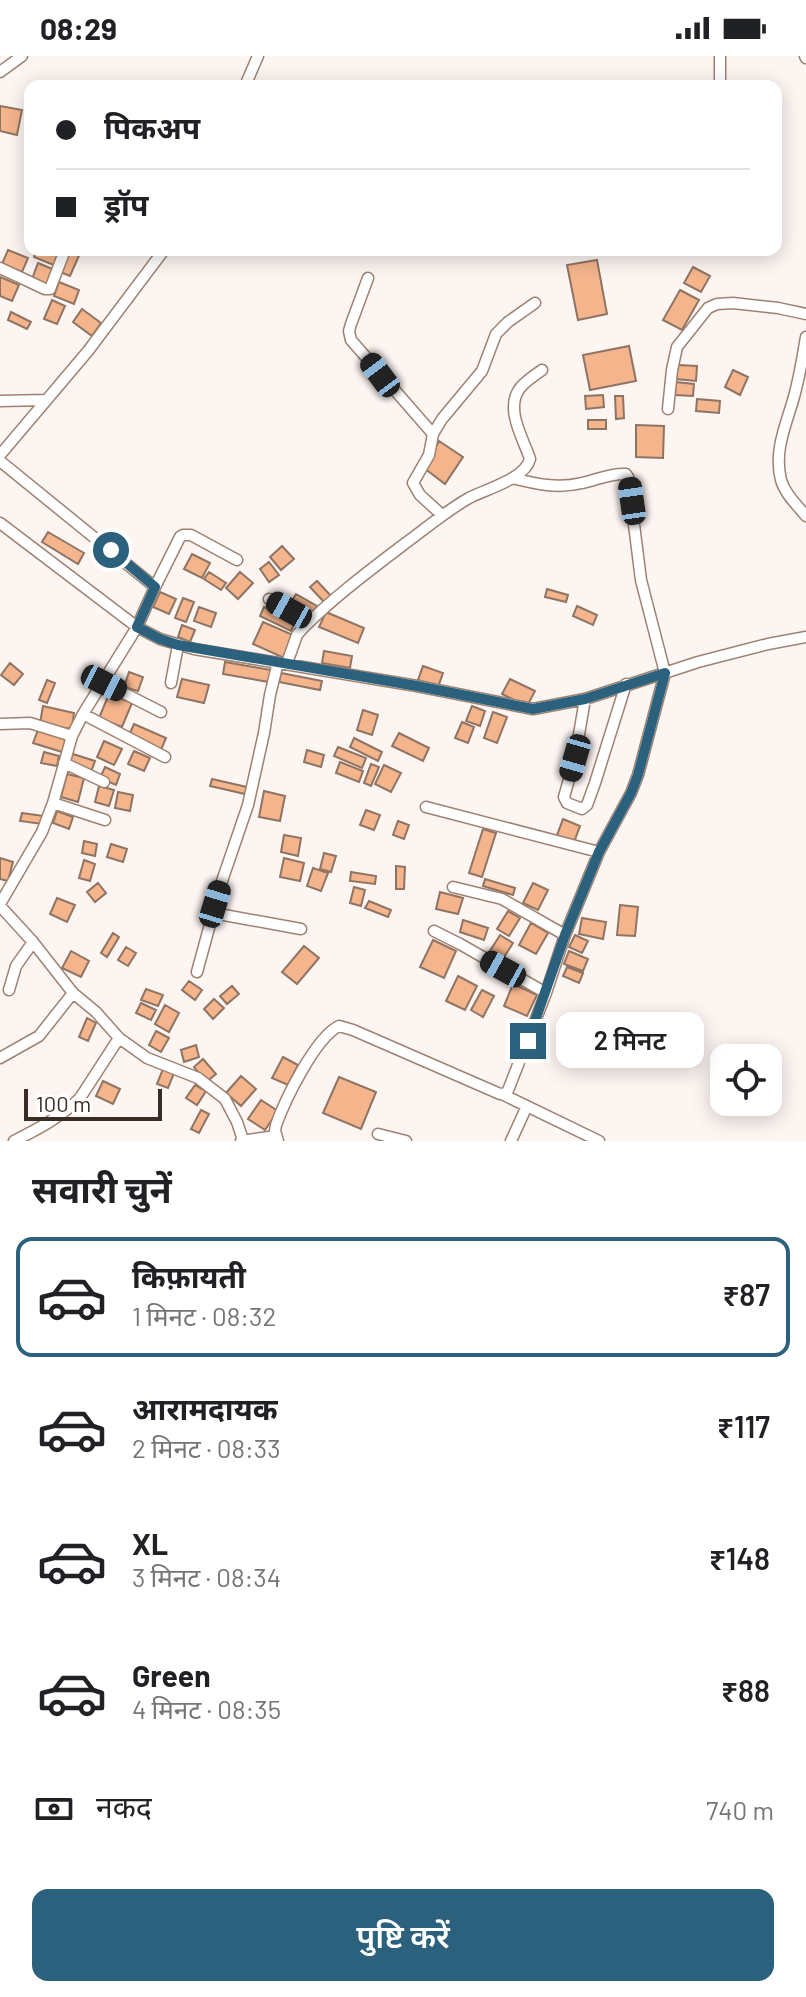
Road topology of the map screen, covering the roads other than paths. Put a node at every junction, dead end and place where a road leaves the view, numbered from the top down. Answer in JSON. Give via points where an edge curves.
{"nodes":[{"id":1,"x":22,"y":56,"type":"edge"},
{"id":2,"x":258,"y":56,"type":"edge"},
{"id":3,"x":720,"y":56,"type":"edge"},
{"id":4,"x":0,"y":72,"type":"edge"},
{"id":5,"x":248,"y":80,"type":"edge"},
{"id":6,"x":720,"y":80,"type":"edge"},
{"id":7,"x":63,"y":256,"type":"edge"},
{"id":8,"x":156,"y":256,"type":"edge"},
{"id":9,"x":0,"y":268,"type":"edge"},
{"id":10,"x":368,"y":278,"type":"dead end"},
{"id":11,"x":535,"y":303,"type":"dead end"},
{"id":12,"x":806,"y":314,"type":"edge"},
{"id":13,"x":806,"y":337,"type":"edge"},
{"id":14,"x":542,"y":370,"type":"dead end"},
{"id":15,"x":46,"y":400,"type":"junction"},
{"id":16,"x":0,"y":401,"type":"edge"},
{"id":17,"x":668,"y":409,"type":"dead end"},
{"id":18,"x":433,"y":434,"type":"junction"},
{"id":19,"x":0,"y":458,"type":"edge"},
{"id":20,"x":512,"y":478,"type":"junction"},
{"id":21,"x":442,"y":515,"type":"junction"},
{"id":22,"x":806,"y":516,"type":"edge"},
{"id":23,"x":0,"y":523,"type":"edge"},
{"id":24,"x":237,"y":560,"type":"dead end"},
{"id":25,"x":155,"y":587,"type":"junction"},
{"id":26,"x":269,"y":599,"type":"dead end"},
{"id":27,"x":310,"y":621,"type":"junction"},
{"id":28,"x":137,"y":627,"type":"junction"},
{"id":29,"x":806,"y":637,"type":"edge"},
{"id":30,"x":178,"y":645,"type":"junction"},
{"id":31,"x":283,"y":662,"type":"junction"},
{"id":32,"x":665,"y":673,"type":"junction"},
{"id":33,"x":104,"y":683,"type":"junction"},
{"id":34,"x":171,"y":683,"type":"dead end"},
{"id":35,"x":626,"y":684,"type":"junction"},
{"id":36,"x":585,"y":699,"type":"junction"},
{"id":37,"x":161,"y":712,"type":"dead end"},
{"id":38,"x":83,"y":714,"type":"junction"},
{"id":39,"x":0,"y":724,"type":"edge"},
{"id":40,"x":72,"y":736,"type":"junction"},
{"id":41,"x":165,"y":757,"type":"dead end"},
{"id":42,"x":64,"y":763,"type":"junction"},
{"id":43,"x":104,"y":782,"type":"dead end"},
{"id":44,"x":53,"y":803,"type":"junction"},
{"id":45,"x":426,"y":807,"type":"dead end"},
{"id":46,"x":105,"y":820,"type":"dead end"},
{"id":47,"x":599,"y":852,"type":"junction"},
{"id":48,"x":5,"y":885,"type":"edge"},
{"id":49,"x":453,"y":887,"type":"dead end"},
{"id":50,"x":0,"y":905,"type":"edge"},
{"id":51,"x":213,"y":913,"type":"junction"},
{"id":52,"x":301,"y":929,"type":"dead end"},
{"id":53,"x":434,"y":931,"type":"dead end"},
{"id":54,"x":565,"y":935,"type":"junction"},
{"id":55,"x":33,"y":942,"type":"junction"},
{"id":56,"x":197,"y":972,"type":"dead end"},
{"id":57,"x":9,"y":990,"type":"dead end"},
{"id":58,"x":73,"y":993,"type":"junction"},
{"id":59,"x":546,"y":993,"type":"junction"},
{"id":60,"x":119,"y":1038,"type":"junction"},
{"id":61,"x":0,"y":1058,"type":"edge"},
{"id":62,"x":504,"y":1095,"type":"junction"},
{"id":63,"x":527,"y":1106,"type":"junction"},
{"id":64,"x":378,"y":1134,"type":"dead end"},
{"id":65,"x":277,"y":1139,"type":"edge"},
{"id":66,"x":242,"y":1140,"type":"edge"},
{"id":67,"x":14,"y":1141,"type":"edge"},
{"id":68,"x":406,"y":1141,"type":"edge"},
{"id":69,"x":511,"y":1141,"type":"edge"},
{"id":70,"x":599,"y":1141,"type":"edge"}],
"edges":[{"from":1,"to":4,"type":"street"},
{"from":2,"to":5,"type":"street"},
{"from":3,"to":6,"type":"street"},
{"from":7,"to":9,"type":"street","via":[[50,289]]},
{"from":8,"to":15,"type":"street"},
{"from":10,"to":18,"type":"street","via":[[349,331],[351,340]]},
{"from":11,"to":18,"type":"street","via":[[501,328],[482,371]]},
{"from":12,"to":17,"type":"street","via":[[733,303],[708,308],[677,347]]},
{"from":13,"to":22,"type":"street","via":[[779,453],[782,482]]},
{"from":14,"to":20,"type":"street","via":[[515,396],[517,428],[530,459],[527,468]]},
{"from":15,"to":16,"type":"street"},
{"from":15,"to":19,"type":"street"},
{"from":18,"to":21,"type":"street","via":[[429,455],[413,483]]},
{"from":19,"to":25,"type":"street"},
{"from":20,"to":21,"type":"street"},
{"from":20,"to":32,"type":"street","via":[[559,486],[626,474],[641,580]]},
{"from":21,"to":27,"type":"street"},
{"from":23,"to":28,"type":"street"},
{"from":24,"to":25,"type":"street","via":[[183,535]]},
{"from":25,"to":28,"type":"street"},
{"from":26,"to":27,"type":"street"},
{"from":27,"to":31,"type":"street"},
{"from":28,"to":30,"type":"street"},
{"from":28,"to":33,"type":"street"},
{"from":29,"to":32,"type":"street"},
{"from":30,"to":31,"type":"street"},
{"from":30,"to":34,"type":"street"},
{"from":31,"to":36,"type":"street","via":[[521,708],[543,709]]},
{"from":31,"to":51,"type":"street","via":[[270,695],[248,805]]},
{"from":32,"to":35,"type":"street"},
{"from":32,"to":47,"type":"street","via":[[638,775]]},
{"from":33,"to":37,"type":"street"},
{"from":33,"to":38,"type":"street"},
{"from":35,"to":36,"type":"street"},
{"from":35,"to":36,"type":"street","via":[[582,809],[564,797]]},
{"from":38,"to":40,"type":"street"},
{"from":38,"to":41,"type":"street"},
{"from":39,"to":40,"type":"street","via":[[30,723]]},
{"from":40,"to":42,"type":"street"},
{"from":42,"to":43,"type":"street"},
{"from":42,"to":44,"type":"street"},
{"from":44,"to":46,"type":"street"},
{"from":44,"to":48,"type":"street","via":[[39,838]]},
{"from":45,"to":47,"type":"street"},
{"from":47,"to":54,"type":"street"},
{"from":48,"to":50,"type":"street"},
{"from":49,"to":54,"type":"street","via":[[502,899]]},
{"from":50,"to":55,"type":"street"},
{"from":51,"to":52,"type":"street"},
{"from":51,"to":56,"type":"street"},
{"from":53,"to":59,"type":"street"},
{"from":54,"to":59,"type":"street"},
{"from":55,"to":57,"type":"street","via":[[16,966]]},
{"from":55,"to":58,"type":"street"},
{"from":58,"to":60,"type":"street"},
{"from":58,"to":61,"type":"street","via":[[39,1036]]},
{"from":59,"to":62,"type":"street"},
{"from":60,"to":66,"type":"street","via":[[219,1094]]},
{"from":60,"to":67,"type":"street","via":[[80,1098]]},
{"from":62,"to":63,"type":"street"},
{"from":62,"to":65,"type":"street","via":[[339,1026],[324,1039],[292,1088],[276,1125]]},
{"from":63,"to":69,"type":"street"},
{"from":63,"to":70,"type":"street"},
{"from":64,"to":68,"type":"street"},
{"from":65,"to":66,"type":"street"}]}
